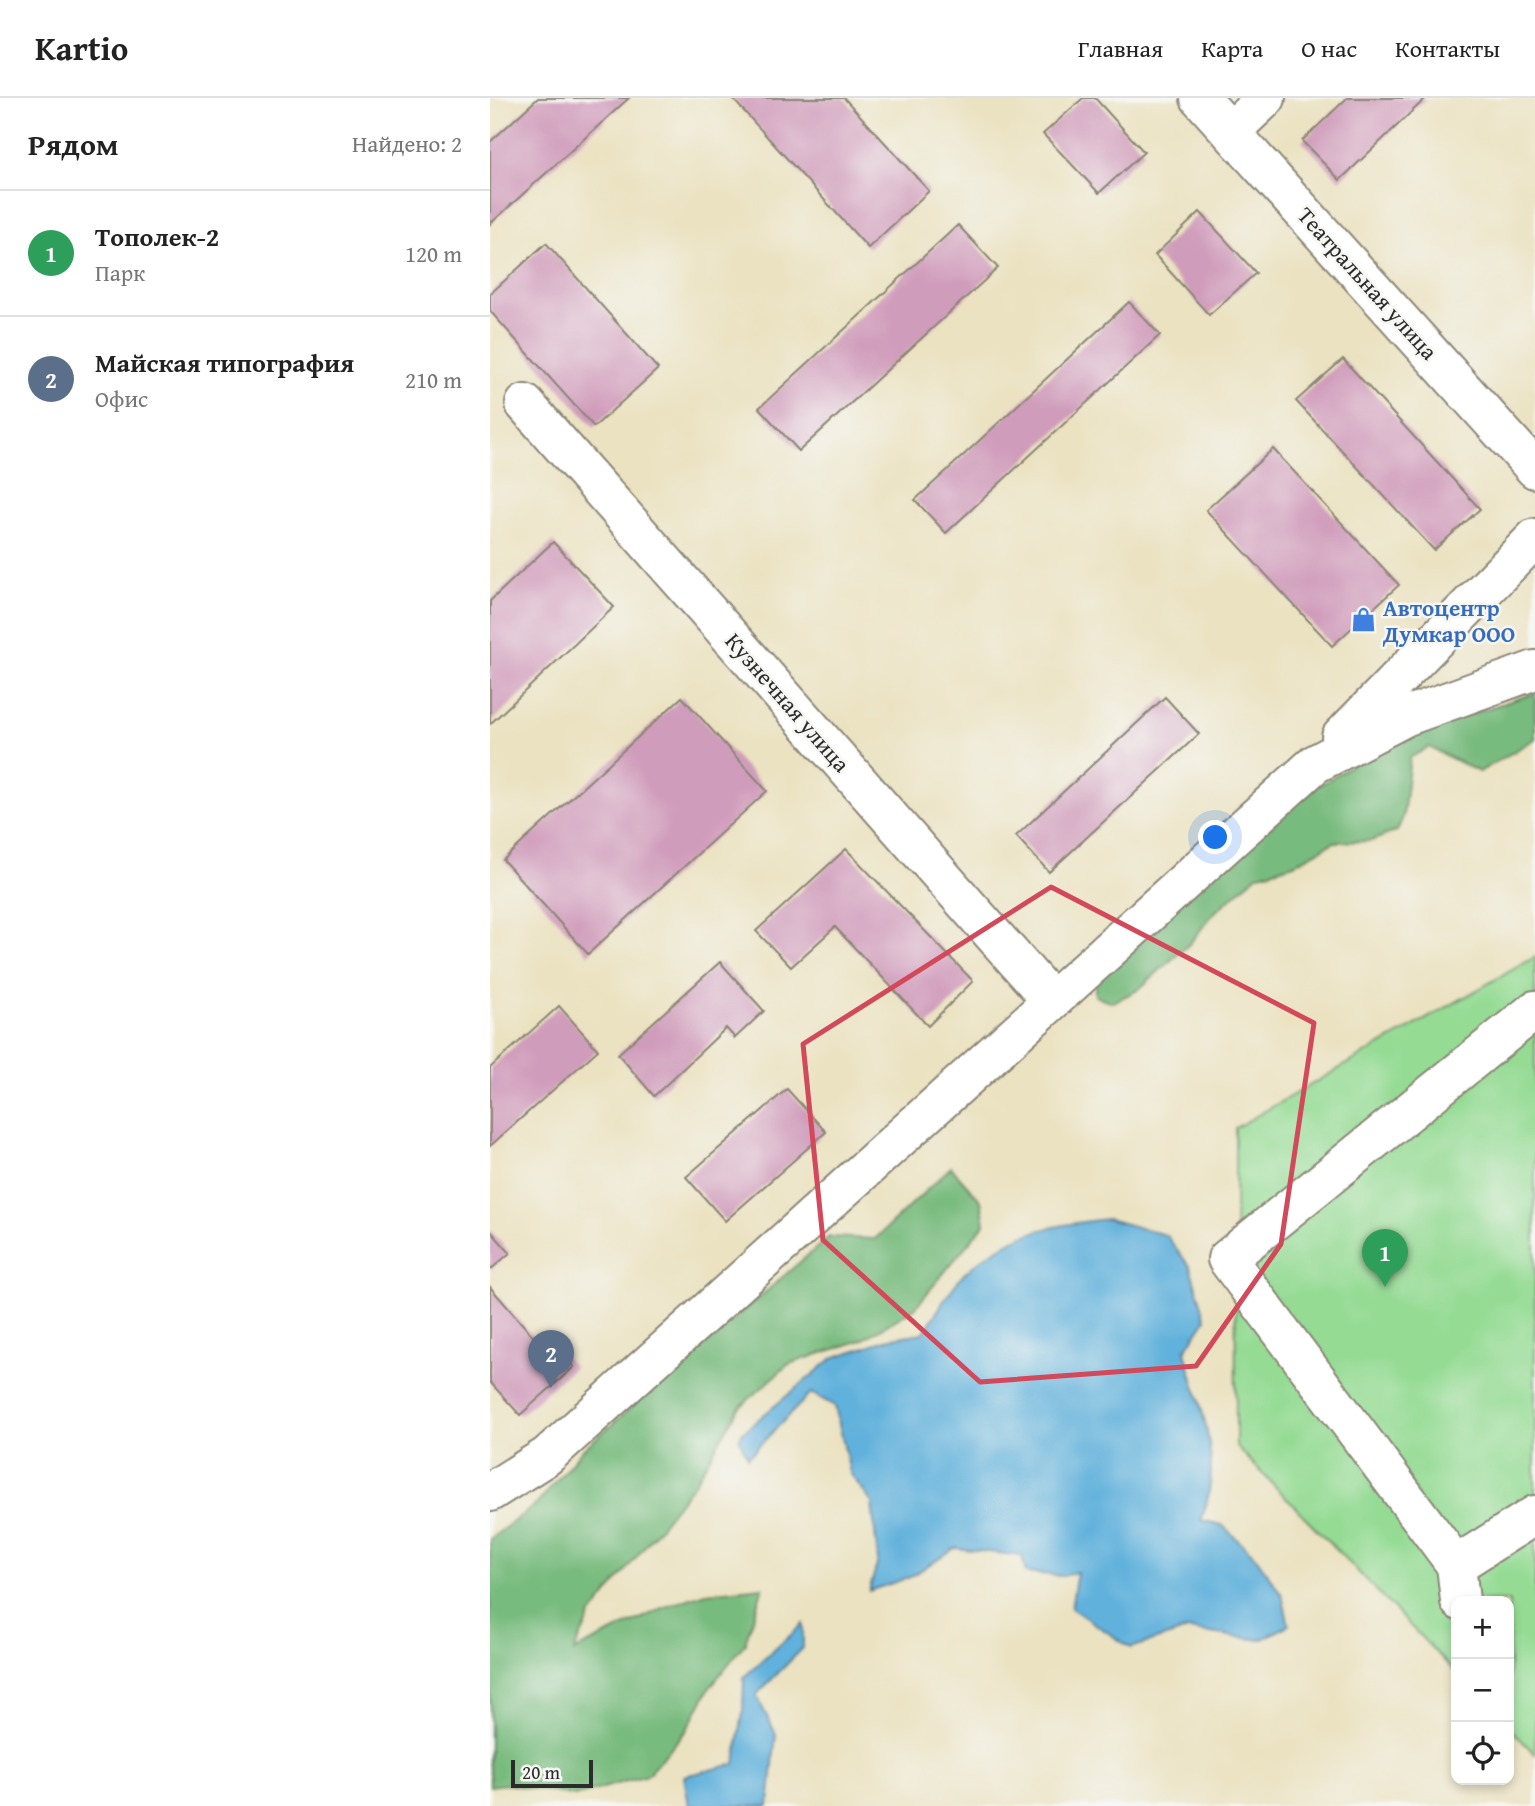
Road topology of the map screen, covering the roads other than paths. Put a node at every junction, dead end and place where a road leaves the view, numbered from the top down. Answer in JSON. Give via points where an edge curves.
{"nodes":[{"id":1,"x":1200,"y":98,"type":"edge"},
{"id":2,"x":1266,"y":98,"type":"edge"},
{"id":3,"x":1232,"y":130,"type":"junction"},
{"id":4,"x":525,"y":404,"type":"dead end"},
{"id":5,"x":1535,"y":469,"type":"edge"},
{"id":6,"x":1535,"y":538,"type":"edge"},
{"id":7,"x":1535,"y":670,"type":"edge"},
{"id":8,"x":1315,"y":764,"type":"junction"},
{"id":9,"x":1051,"y":1000,"type":"junction"},
{"id":10,"x":1535,"y":1010,"type":"edge"},
{"id":11,"x":490,"y":1492,"type":"edge"},
{"id":12,"x":1535,"y":1514,"type":"edge"},
{"id":13,"x":1458,"y":1583,"type":"edge"}],
"edges":[{"from":1,"to":3,"type":"street","name":"Театральная улица"},
{"from":2,"to":3,"type":"street"},
{"from":3,"to":5,"type":"street","name":"Театральная улица"},
{"from":4,"to":9,"type":"street","name":"Кузнечная улица"},
{"from":6,"to":8,"type":"street"},
{"from":7,"to":8,"type":"street","via":[[1406,716]]},
{"from":8,"to":9,"type":"street"},
{"from":9,"to":11,"type":"street","via":[[547,1456]]},
{"from":10,"to":13,"type":"street","via":[[1227,1259]]},
{"from":12,"to":13,"type":"street"}]}
